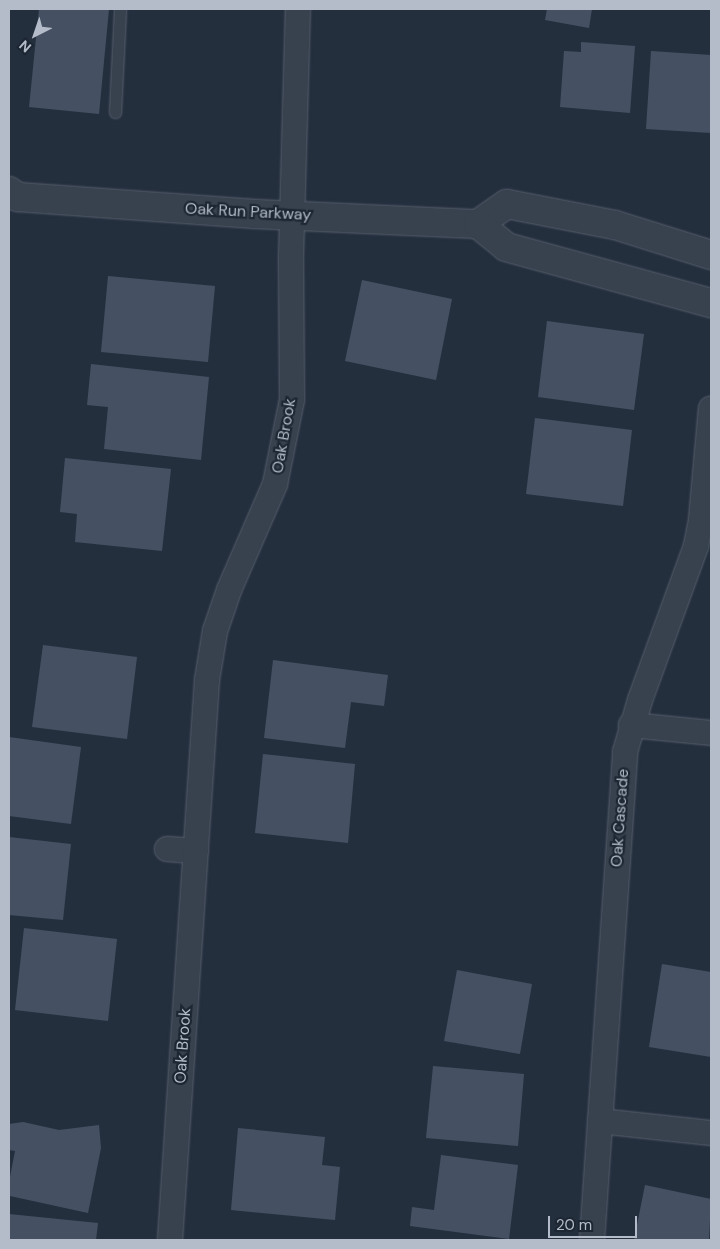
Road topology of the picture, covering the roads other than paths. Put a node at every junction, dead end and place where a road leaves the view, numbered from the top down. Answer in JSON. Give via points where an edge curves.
{"nodes":[{"id":1,"x":120,"y":9,"type":"edge"},
{"id":2,"x":298,"y":9,"type":"edge"},
{"id":3,"x":115,"y":112,"type":"dead end"},
{"id":4,"x":12,"y":196,"type":"edge"},
{"id":5,"x":293,"y":215,"type":"junction"},
{"id":6,"x":478,"y":224,"type":"junction"},
{"id":7,"x":711,"y":255,"type":"edge"},
{"id":8,"x":711,"y":304,"type":"edge"},
{"id":9,"x":711,"y":408,"type":"edge"},
{"id":10,"x":706,"y":521,"type":"edge"},
{"id":11,"x":631,"y":725,"type":"junction"},
{"id":12,"x":711,"y":733,"type":"edge"},
{"id":13,"x":167,"y":849,"type":"dead end"},
{"id":14,"x":196,"y":851,"type":"junction"},
{"id":15,"x":600,"y":1121,"type":"junction"},
{"id":16,"x":711,"y":1133,"type":"edge"},
{"id":17,"x":170,"y":1240,"type":"edge"},
{"id":18,"x":592,"y":1240,"type":"edge"}],
"edges":[{"from":1,"to":3,"type":"lane"},
{"from":2,"to":5,"type":"street","name":"Oak Brook"},
{"from":4,"to":5,"type":"street","name":"Oak Run Parkway"},
{"from":5,"to":6,"type":"street","name":"Oak Run Parkway"},
{"from":5,"to":14,"type":"street","name":"Oak Brook","via":[[292,400],[275,484],[229,590],[215,631],[208,680]]},
{"from":6,"to":7,"type":"street","via":[[507,204],[615,225]]},
{"from":6,"to":8,"type":"street","via":[[506,247]]},
{"from":9,"to":10,"type":"street","name":"Oak Cascade"},
{"from":10,"to":11,"type":"street","name":"Oak Cascade"},
{"from":11,"to":12,"type":"street"},
{"from":11,"to":15,"type":"street","name":"Oak Cascade","via":[[622,789]]},
{"from":13,"to":14,"type":"street"},
{"from":14,"to":17,"type":"street","name":"Oak Brook"},
{"from":15,"to":16,"type":"street"},
{"from":15,"to":18,"type":"street","name":"Oak Cascade"}]}
